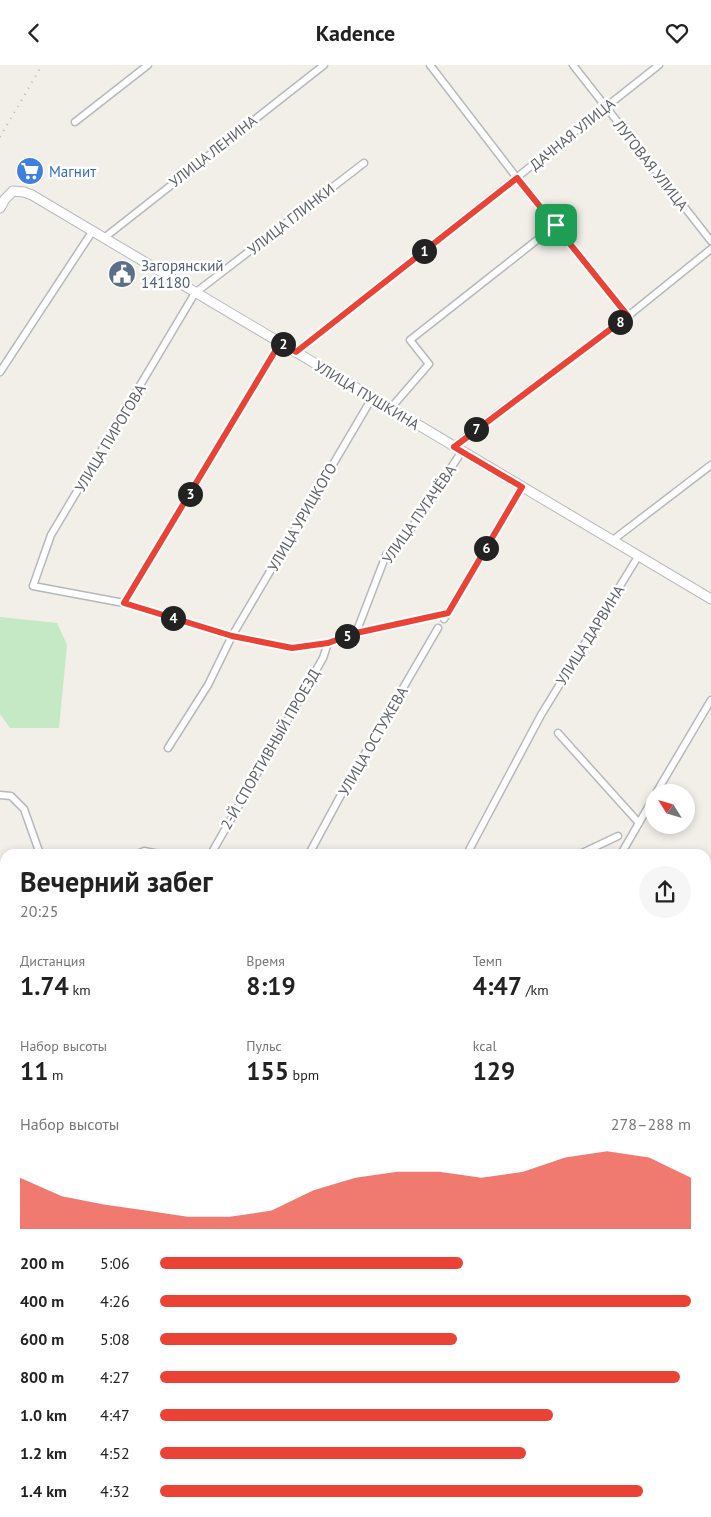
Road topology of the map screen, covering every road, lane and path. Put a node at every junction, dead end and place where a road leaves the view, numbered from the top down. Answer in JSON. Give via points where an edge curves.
{"nodes":[{"id":1,"x":148,"y":65,"type":"edge"},
{"id":2,"x":324,"y":65,"type":"edge"},
{"id":3,"x":430,"y":65,"type":"edge"},
{"id":4,"x":573,"y":65,"type":"edge"},
{"id":5,"x":659,"y":65,"type":"edge"},
{"id":6,"x":606,"y":107,"type":"junction"},
{"id":7,"x":75,"y":122,"type":"dead end"},
{"id":8,"x":364,"y":163,"type":"dead end"},
{"id":9,"x":517,"y":178,"type":"junction"},
{"id":10,"x":0,"y":208,"type":"edge"},
{"id":11,"x":556,"y":225,"type":"junction"},
{"id":12,"x":92,"y":231,"type":"junction"},
{"id":13,"x":104,"y":238,"type":"junction"},
{"id":14,"x":711,"y":241,"type":"edge"},
{"id":15,"x":711,"y":249,"type":"edge"},
{"id":16,"x":195,"y":293,"type":"junction"},
{"id":17,"x":628,"y":316,"type":"junction"},
{"id":18,"x":280,"y":343,"type":"junction"},
{"id":19,"x":296,"y":352,"type":"junction"},
{"id":20,"x":0,"y":372,"type":"edge"},
{"id":21,"x":372,"y":398,"type":"junction"},
{"id":22,"x":390,"y":409,"type":"junction"},
{"id":23,"x":458,"y":449,"type":"junction"},
{"id":24,"x":711,"y":465,"type":"edge"},
{"id":25,"x":522,"y":487,"type":"junction"},
{"id":26,"x":613,"y":540,"type":"junction"},
{"id":27,"x":639,"y":555,"type":"junction"},
{"id":28,"x":711,"y":599,"type":"edge"},
{"id":29,"x":124,"y":603,"type":"junction"},
{"id":30,"x":438,"y":628,"type":"dead end"},
{"id":31,"x":356,"y":633,"type":"junction"},
{"id":32,"x":232,"y":636,"type":"junction"},
{"id":33,"x":328,"y":643,"type":"junction"},
{"id":34,"x":711,"y":700,"type":"edge"},
{"id":35,"x":558,"y":733,"type":"dead end"},
{"id":36,"x":168,"y":748,"type":"dead end"},
{"id":37,"x":661,"y":784,"type":"edge"},
{"id":38,"x":0,"y":795,"type":"edge"},
{"id":39,"x":645,"y":813,"type":"edge"},
{"id":40,"x":639,"y":823,"type":"junction"},
{"id":41,"x":618,"y":836,"type":"dead end"},
{"id":42,"x":38,"y":849,"type":"edge"},
{"id":43,"x":214,"y":849,"type":"edge"},
{"id":44,"x":312,"y":849,"type":"edge"},
{"id":45,"x":470,"y":849,"type":"edge"},
{"id":46,"x":591,"y":849,"type":"edge"},
{"id":47,"x":623,"y":849,"type":"edge"}],
"edges":[{"from":1,"to":7,"type":"street"},
{"from":2,"to":13,"type":"street","name":"УЛИЦА ЛЕНИНА"},
{"from":3,"to":9,"type":"street"},
{"from":4,"to":6,"type":"street","name":"ЛУГОВАЯ УЛИЦА"},
{"from":5,"to":6,"type":"street","name":"ДАЧНАЯ УЛИЦА"},
{"from":6,"to":9,"type":"street","name":"ДАЧНАЯ УЛИЦА"},
{"from":6,"to":14,"type":"street","name":"ЛУГОВАЯ УЛИЦА"},
{"from":8,"to":16,"type":"street","name":"УЛИЦА ГЛИНКИ"},
{"from":9,"to":11,"type":"street"},
{"from":9,"to":19,"type":"street","name":"ДАЧНАЯ УЛИЦА"},
{"from":10,"to":12,"type":"main road","name":"УЛИЦА ПУШКИНА","via":[[9,194],[24,192]]},
{"from":11,"to":17,"type":"street"},
{"from":11,"to":22,"type":"street","via":[[410,340],[429,364]]},
{"from":12,"to":13,"type":"main road","name":"УЛИЦА ПУШКИНА"},
{"from":12,"to":20,"type":"street"},
{"from":13,"to":16,"type":"main road","name":"УЛИЦА ПУШКИНА"},
{"from":15,"to":17,"type":"street","name":"УЛИЦА ПУГАЧЁВА"},
{"from":16,"to":18,"type":"main road","name":"УЛИЦА ПУШКИНА"},
{"from":16,"to":29,"type":"street","name":"УЛИЦА ПИРОГОВА","via":[[51,535],[33,586]]},
{"from":17,"to":23,"type":"street","name":"УЛИЦА ПУГАЧЁВА"},
{"from":18,"to":19,"type":"main road","name":"УЛИЦА ПУШКИНА"},
{"from":18,"to":29,"type":"street"},
{"from":19,"to":21,"type":"main road","name":"УЛИЦА ПУШКИНА"},
{"from":21,"to":22,"type":"main road","name":"УЛИЦА ПУШКИНА"},
{"from":21,"to":32,"type":"street","name":"УЛИЦА УРИЦКОГО"},
{"from":22,"to":23,"type":"main road","name":"УЛИЦА ПУШКИНА"},
{"from":23,"to":25,"type":"main road","name":"УЛИЦА ПУШКИНА"},
{"from":23,"to":31,"type":"street","name":"УЛИЦА ПУГАЧЁВА","via":[[409,532],[386,555]]},
{"from":24,"to":26,"type":"street"},
{"from":25,"to":26,"type":"main road","name":"УЛИЦА ПУШКИНА"},
{"from":25,"to":31,"type":"street","via":[[446,616]]},
{"from":26,"to":27,"type":"main road","name":"УЛИЦА ПУШКИНА"},
{"from":27,"to":28,"type":"main road","name":"УЛИЦА ПУШКИНА"},
{"from":27,"to":45,"type":"street","name":"УЛИЦА ДАРВИНА","via":[[541,715]]},
{"from":29,"to":32,"type":"street"},
{"from":30,"to":44,"type":"street","name":"УЛИЦА ОСТУЖЕВА"},
{"from":31,"to":33,"type":"street"},
{"from":32,"to":33,"type":"street","via":[[292,648]]},
{"from":32,"to":36,"type":"street","name":"УЛИЦА УРИЦКОГО","via":[[208,685]]},
{"from":33,"to":43,"type":"street","name":"2-Й СПОРТИВНЫЙ ПРОЕЗД","via":[[323,658]]},
{"from":34,"to":37,"type":"street"},
{"from":35,"to":40,"type":"street"},
{"from":38,"to":42,"type":"street","via":[[11,796],[24,809]]},
{"from":39,"to":40,"type":"street"},
{"from":40,"to":47,"type":"street"},
{"from":41,"to":46,"type":"street"}]}
